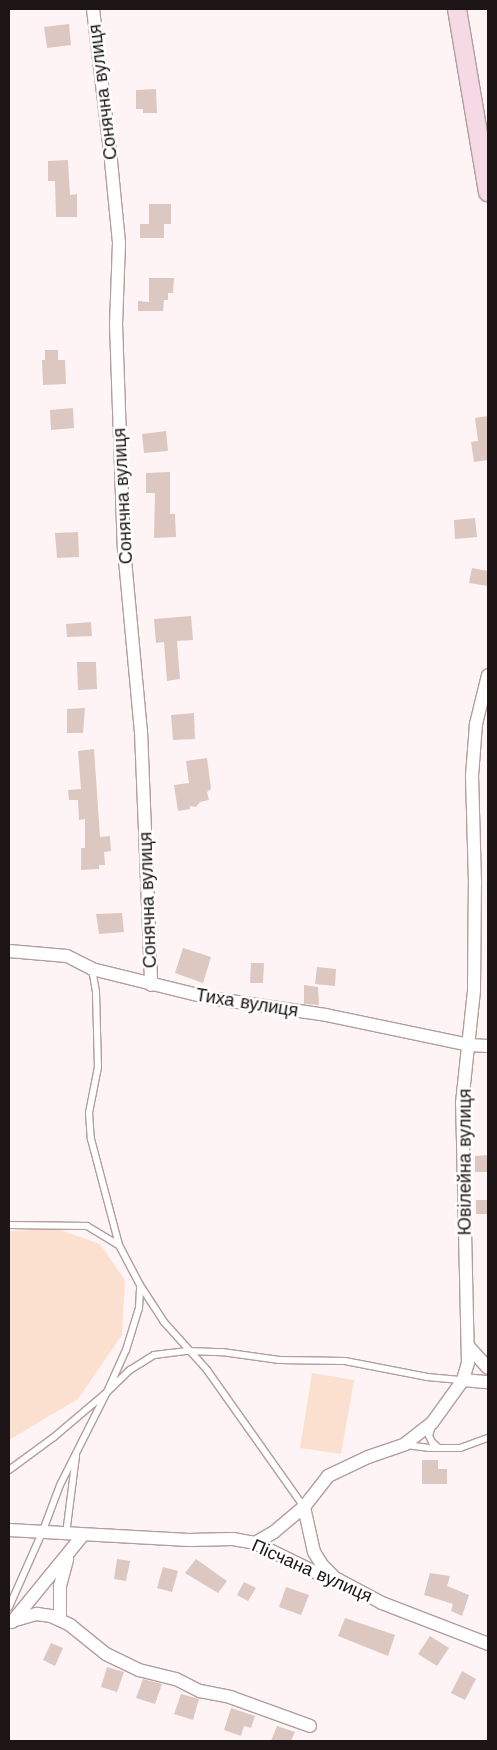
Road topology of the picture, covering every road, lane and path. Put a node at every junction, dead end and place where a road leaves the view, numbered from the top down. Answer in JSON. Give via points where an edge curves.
{"nodes":[{"id":1,"x":92,"y":9,"type":"edge"},
{"id":2,"x":457,"y":9,"type":"edge"},
{"id":3,"x":488,"y":192,"type":"edge"},
{"id":4,"x":488,"y":675,"type":"edge"},
{"id":5,"x":9,"y":951,"type":"edge"},
{"id":6,"x":92,"y":969,"type":"junction"},
{"id":7,"x":151,"y":985,"type":"junction"},
{"id":8,"x":469,"y":1045,"type":"junction"},
{"id":9,"x":488,"y":1046,"type":"edge"},
{"id":10,"x":9,"y":1225,"type":"edge"},
{"id":11,"x":119,"y":1245,"type":"junction"},
{"id":12,"x":140,"y":1285,"type":"junction"},
{"id":13,"x":469,"y":1347,"type":"junction"},
{"id":14,"x":188,"y":1351,"type":"junction"},
{"id":15,"x":488,"y":1368,"type":"edge"},
{"id":16,"x":463,"y":1380,"type":"junction"},
{"id":17,"x":488,"y":1382,"type":"edge"},
{"id":18,"x":106,"y":1392,"type":"junction"},
{"id":19,"x":432,"y":1423,"type":"junction"},
{"id":20,"x":488,"y":1438,"type":"edge"},
{"id":21,"x":405,"y":1444,"type":"junction"},
{"id":22,"x":439,"y":1448,"type":"junction"},
{"id":23,"x":76,"y":1452,"type":"junction"},
{"id":24,"x":9,"y":1470,"type":"edge"},
{"id":25,"x":304,"y":1507,"type":"junction"},
{"id":26,"x":9,"y":1530,"type":"edge"},
{"id":27,"x":42,"y":1533,"type":"junction"},
{"id":28,"x":66,"y":1534,"type":"junction"},
{"id":29,"x":83,"y":1535,"type":"junction"},
{"id":30,"x":255,"y":1543,"type":"junction"},
{"id":31,"x":68,"y":1556,"type":"junction"},
{"id":32,"x":337,"y":1579,"type":"junction"},
{"id":33,"x":9,"y":1607,"type":"edge"},
{"id":34,"x":60,"y":1620,"type":"junction"},
{"id":35,"x":10,"y":1623,"type":"edge"},
{"id":36,"x":488,"y":1644,"type":"edge"},
{"id":37,"x":310,"y":1726,"type":"dead end"}],
"edges":[{"from":1,"to":7,"type":"street","name":"Сонячна вулиця","via":[[119,243],[116,324],[124,549],[141,731]]},
{"from":2,"to":3,"type":"main road"},
{"from":4,"to":8,"type":"street","name":"Ювілейна вулиця","via":[[476,724],[472,776],[474,990]]},
{"from":5,"to":6,"type":"street","name":"Тиха вулиця","via":[[67,956]]},
{"from":6,"to":7,"type":"street","name":"Тиха вулиця"},
{"from":6,"to":11,"type":"lane","via":[[96,992],[98,1067],[89,1113],[92,1139]]},
{"from":7,"to":8,"type":"street","name":"Тиха вулиця","via":[[210,998],[326,1015]]},
{"from":8,"to":9,"type":"street","name":"Тиха вулиця"},
{"from":8,"to":13,"type":"street","name":"Ювілейна вулиця","via":[[462,1104]]},
{"from":10,"to":11,"type":"lane","via":[[87,1226]]},
{"from":11,"to":12,"type":"lane"},
{"from":12,"to":14,"type":"lane"},
{"from":12,"to":18,"type":"lane","via":[[139,1308],[126,1350]]},
{"from":13,"to":15,"type":"street"},
{"from":13,"to":16,"type":"street","name":"Ювілейна вулиця"},
{"from":14,"to":16,"type":"lane","via":[[279,1360],[345,1361],[426,1377]]},
{"from":14,"to":18,"type":"lane","via":[[154,1355],[130,1370]]},
{"from":14,"to":25,"type":"lane","via":[[207,1370]]},
{"from":16,"to":17,"type":"street"},
{"from":16,"to":19,"type":"street"},
{"from":18,"to":23,"type":"lane"},
{"from":18,"to":24,"type":"lane"},
{"from":19,"to":21,"type":"street"},
{"from":19,"to":22,"type":"lane","via":[[429,1436]]},
{"from":20,"to":22,"type":"lane","via":[[460,1448]]},
{"from":21,"to":22,"type":"lane"},
{"from":21,"to":25,"type":"street","via":[[328,1476]]},
{"from":23,"to":27,"type":"lane"},
{"from":23,"to":28,"type":"lane"},
{"from":25,"to":30,"type":"street"},
{"from":25,"to":32,"type":"street","via":[[314,1552],[322,1566]]},
{"from":26,"to":27,"type":"street","name":"Пісчана вулиця"},
{"from":27,"to":28,"type":"street","name":"Пісчана вулиця"},
{"from":27,"to":33,"type":"lane"},
{"from":28,"to":29,"type":"street","name":"Пісчана вулиця"},
{"from":29,"to":30,"type":"street","name":"Пісчана вулиця","via":[[233,1539]]},
{"from":29,"to":31,"type":"street"},
{"from":30,"to":32,"type":"street","name":"Пісчана вулиця"},
{"from":31,"to":34,"type":"street","via":[[60,1586]]},
{"from":31,"to":35,"type":"street"},
{"from":32,"to":36,"type":"street","name":"Пісчана вулиця","via":[[382,1603]]},
{"from":34,"to":35,"type":"street","via":[[37,1614]]},
{"from":34,"to":37,"type":"street","via":[[106,1654],[139,1670],[176,1679],[200,1691],[230,1697]]}]}
